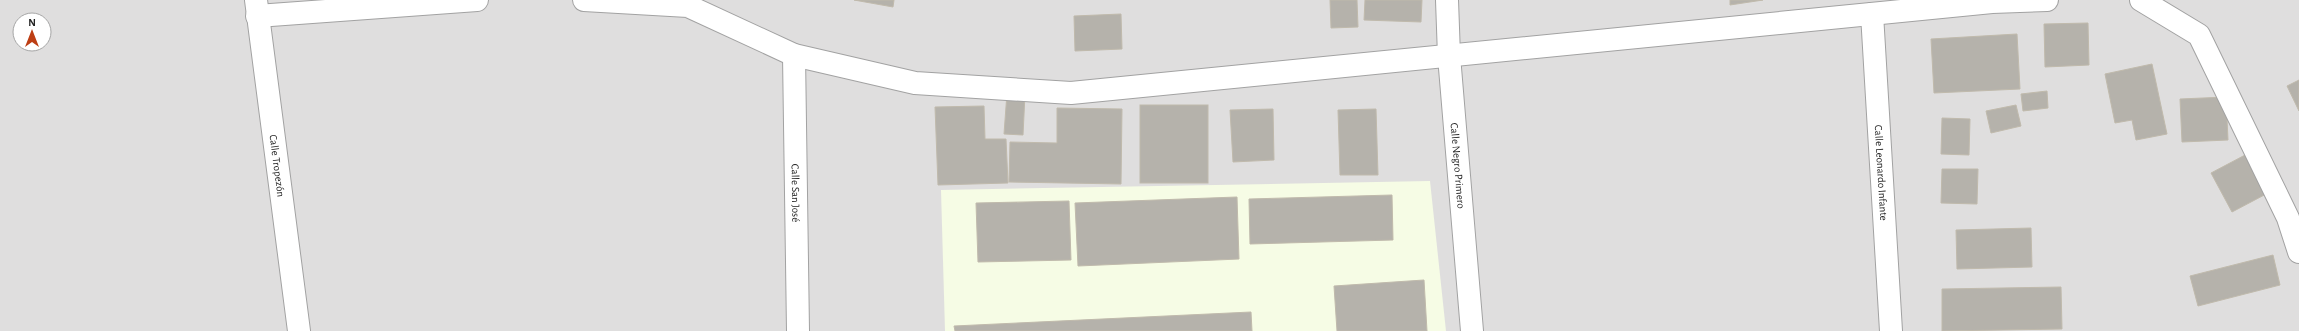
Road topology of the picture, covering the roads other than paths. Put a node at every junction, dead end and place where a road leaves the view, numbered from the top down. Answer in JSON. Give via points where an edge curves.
{"nodes":[{"id":1,"x":477,"y":0,"type":"edge"},
{"id":2,"x":584,"y":0,"type":"edge"},
{"id":3,"x":1447,"y":0,"type":"edge"},
{"id":4,"x":2047,"y":0,"type":"edge"},
{"id":5,"x":2141,"y":0,"type":"edge"},
{"id":6,"x":257,"y":8,"type":"edge"},
{"id":7,"x":1872,"y":14,"type":"junction"},
{"id":8,"x":794,"y":55,"type":"junction"},
{"id":9,"x":1449,"y":56,"type":"junction"},
{"id":10,"x":2299,"y":252,"type":"edge"},
{"id":11,"x":299,"y":331,"type":"edge"},
{"id":12,"x":798,"y":331,"type":"edge"},
{"id":13,"x":1472,"y":331,"type":"edge"},
{"id":14,"x":1891,"y":331,"type":"edge"}],
"edges":[{"from":1,"to":6,"type":"street"},
{"from":2,"to":8,"type":"street","via":[[688,6]]},
{"from":3,"to":9,"type":"street","name":"Calle Negro Primero"},
{"from":4,"to":7,"type":"street","via":[[1992,2]]},
{"from":5,"to":10,"type":"street","via":[[2198,35],[2288,218]]},
{"from":6,"to":11,"type":"street","name":"Calle Tropezón"},
{"from":7,"to":9,"type":"street"},
{"from":7,"to":14,"type":"street","name":"Calle Leonardo Infante"},
{"from":8,"to":9,"type":"street","via":[[915,83],[1071,92]]},
{"from":8,"to":12,"type":"street","name":"Calle San José"},
{"from":9,"to":13,"type":"street","name":"Calle Negro Primero"}]}
